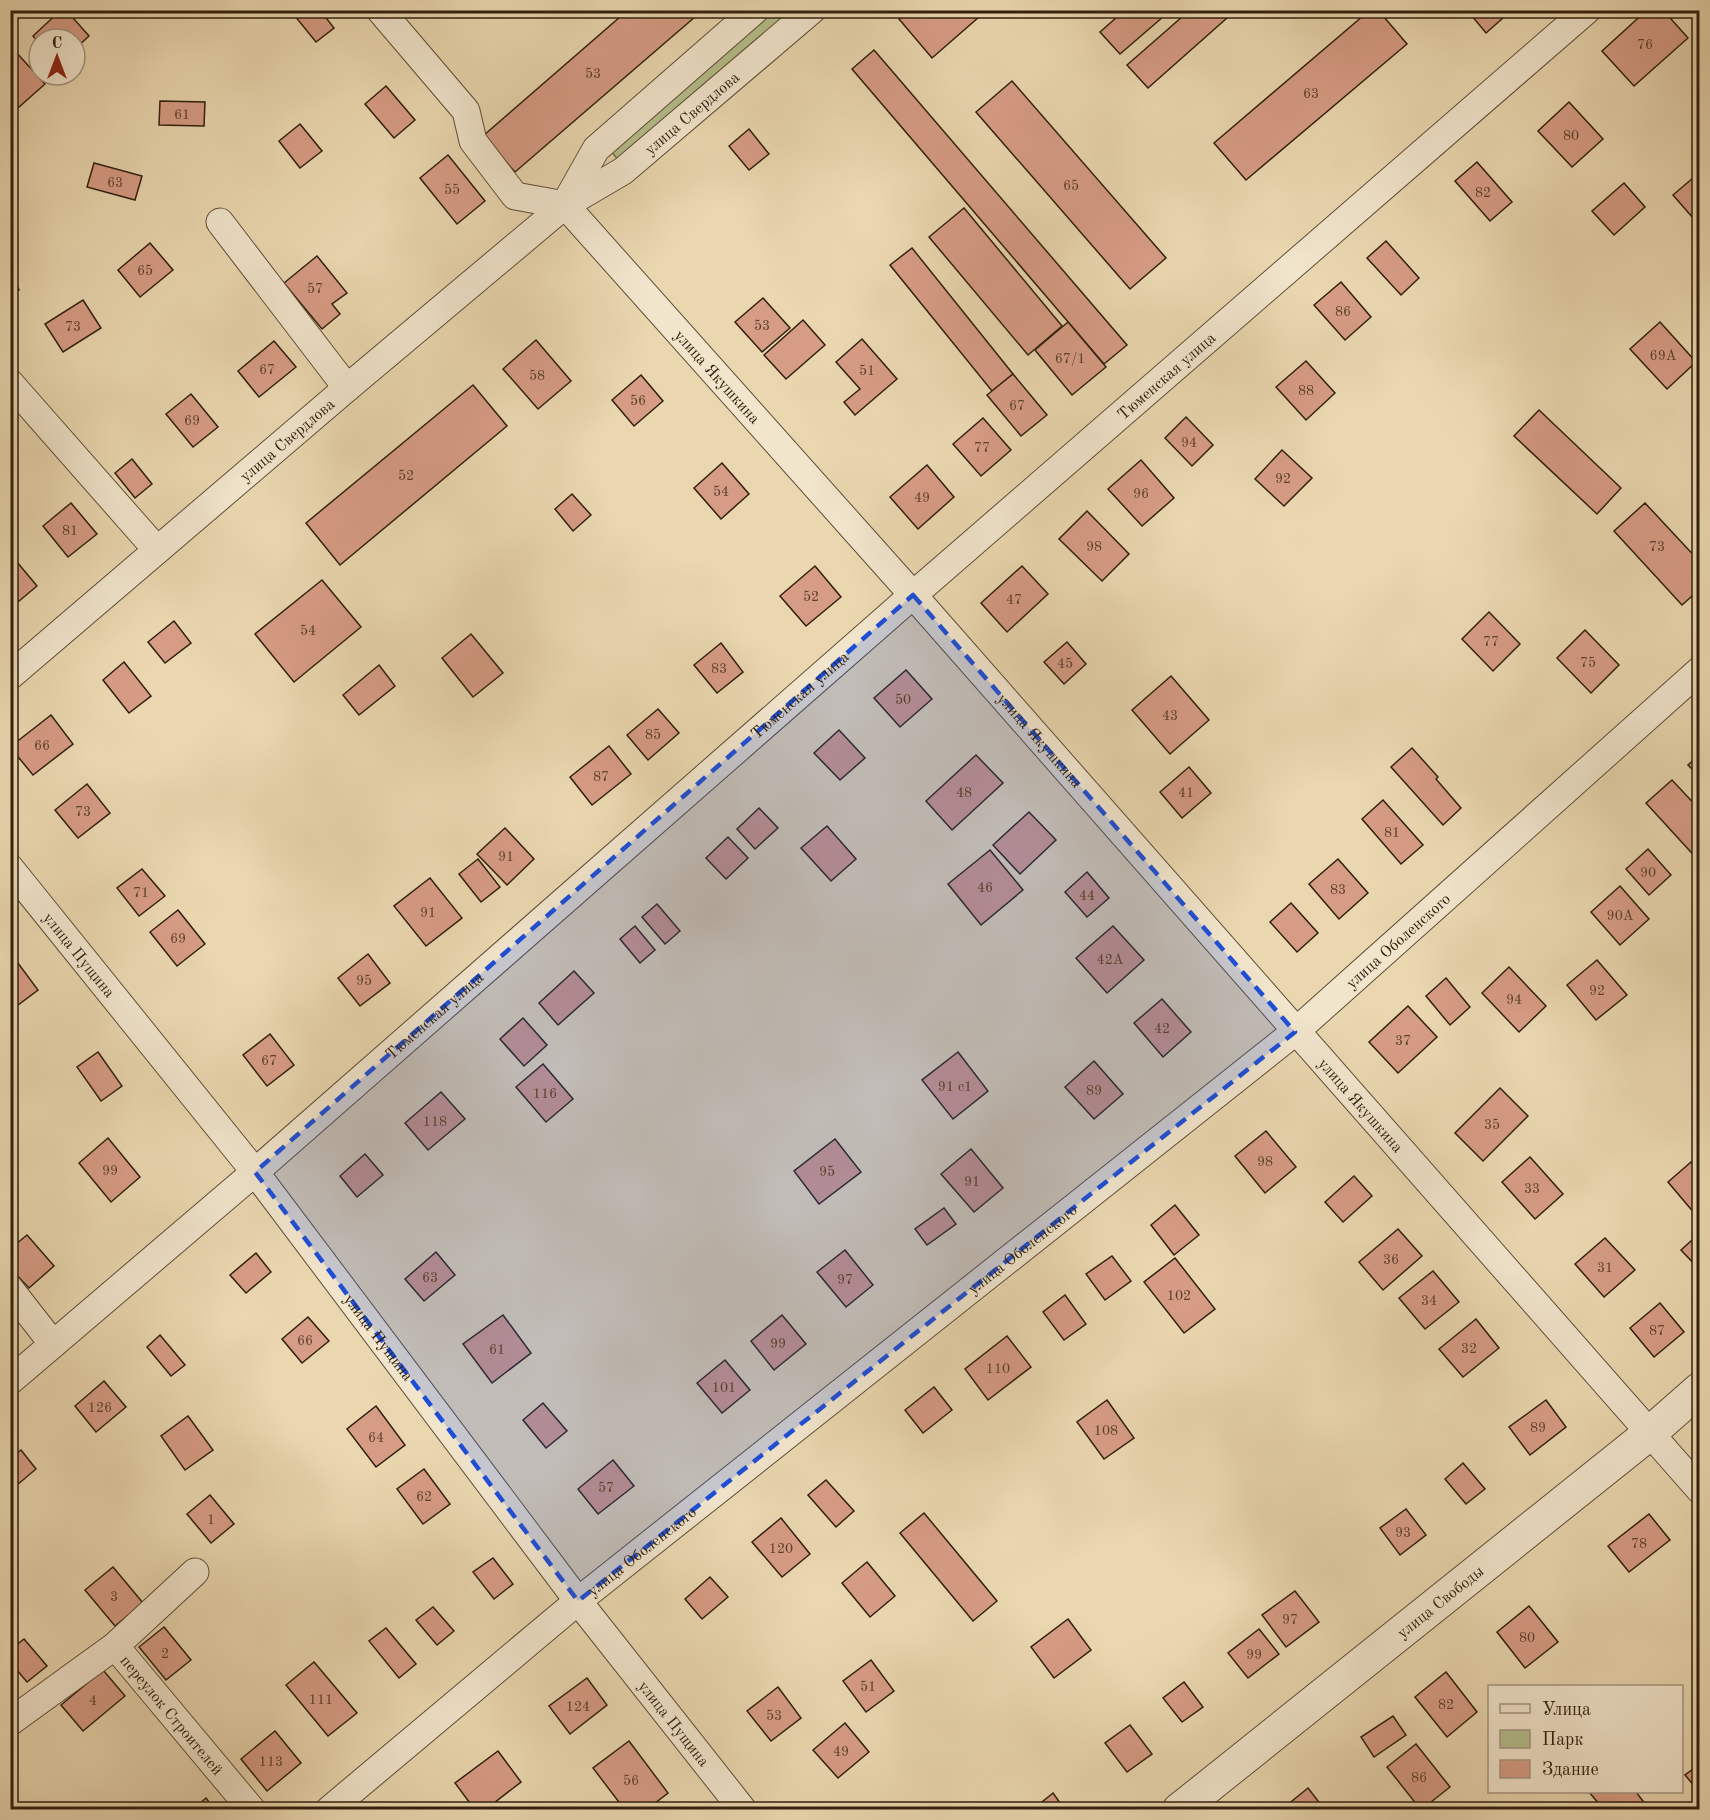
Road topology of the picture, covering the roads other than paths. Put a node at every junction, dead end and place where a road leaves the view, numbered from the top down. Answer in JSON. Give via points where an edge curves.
{"nodes":[{"id":1,"x":380,"y":10,"type":"edge"},
{"id":2,"x":755,"y":10,"type":"edge"},
{"id":3,"x":812,"y":10,"type":"edge"},
{"id":4,"x":1587,"y":10,"type":"edge"},
{"id":5,"x":565,"y":205,"type":"junction"},
{"id":6,"x":220,"y":222,"type":"dead end"},
{"id":7,"x":10,"y":383,"type":"edge"},
{"id":8,"x":347,"y":388,"type":"junction"},
{"id":9,"x":157,"y":550,"type":"junction"},
{"id":10,"x":913,"y":595,"type":"junction"},
{"id":11,"x":1700,"y":669,"type":"edge"},
{"id":12,"x":10,"y":676,"type":"edge"},
{"id":13,"x":10,"y":868,"type":"edge"},
{"id":14,"x":1295,"y":1032,"type":"junction"},
{"id":15,"x":255,"y":1172,"type":"junction"},
{"id":16,"x":10,"y":1290,"type":"edge"},
{"id":17,"x":53,"y":1344,"type":"junction"},
{"id":18,"x":10,"y":1381,"type":"edge"},
{"id":19,"x":1700,"y":1389,"type":"edge"},
{"id":20,"x":1650,"y":1433,"type":"junction"},
{"id":21,"x":1700,"y":1490,"type":"edge"},
{"id":22,"x":195,"y":1572,"type":"dead end"},
{"id":23,"x":578,"y":1601,"type":"junction"},
{"id":24,"x":115,"y":1646,"type":"junction"},
{"id":25,"x":10,"y":1722,"type":"edge"},
{"id":26,"x":252,"y":1809,"type":"edge"},
{"id":27,"x":329,"y":1809,"type":"edge"},
{"id":28,"x":743,"y":1809,"type":"edge"},
{"id":29,"x":1179,"y":1809,"type":"edge"}],
"edges":[{"from":1,"to":5,"type":"street","via":[[466,111],[473,141],[515,196]]},
{"from":2,"to":5,"type":"street","name":"улица Свердлова","via":[[597,148]]},
{"from":3,"to":5,"type":"street","name":"улица Свердлова","via":[[623,171]]},
{"from":4,"to":10,"type":"street","name":"Тюменская улица"},
{"from":5,"to":8,"type":"street","name":"улица Свердлова"},
{"from":5,"to":10,"type":"street","name":"улица Якушкина"},
{"from":6,"to":8,"type":"street"},
{"from":7,"to":9,"type":"street"},
{"from":8,"to":9,"type":"street","name":"улица Свердлова"},
{"from":9,"to":12,"type":"street","name":"улица Свердлова"},
{"from":10,"to":14,"type":"street","name":"улица Якушкина"},
{"from":10,"to":15,"type":"street","name":"Тюменская улица"},
{"from":11,"to":14,"type":"street","name":"улица Оболенского"},
{"from":13,"to":15,"type":"street","name":"улица Пущина"},
{"from":14,"to":20,"type":"street","name":"улица Якушкина"},
{"from":14,"to":23,"type":"street","name":"улица Оболенского"},
{"from":15,"to":17,"type":"street","name":"Тюменская улица"},
{"from":15,"to":23,"type":"street","name":"улица Пущина"},
{"from":16,"to":17,"type":"street"},
{"from":17,"to":18,"type":"street","name":"Тюменская улица"},
{"from":19,"to":20,"type":"street","name":"улица Свободы"},
{"from":20,"to":21,"type":"street","name":"улица Якушкина"},
{"from":20,"to":29,"type":"street","name":"улица Свободы"},
{"from":22,"to":24,"type":"street","name":"переулок Строителей"},
{"from":23,"to":27,"type":"street","name":"улица Оболенского"},
{"from":23,"to":28,"type":"street","name":"улица Пущина"},
{"from":24,"to":25,"type":"street","name":"переулок Строителей"},
{"from":24,"to":26,"type":"street","name":"переулок Строителей"}]}
